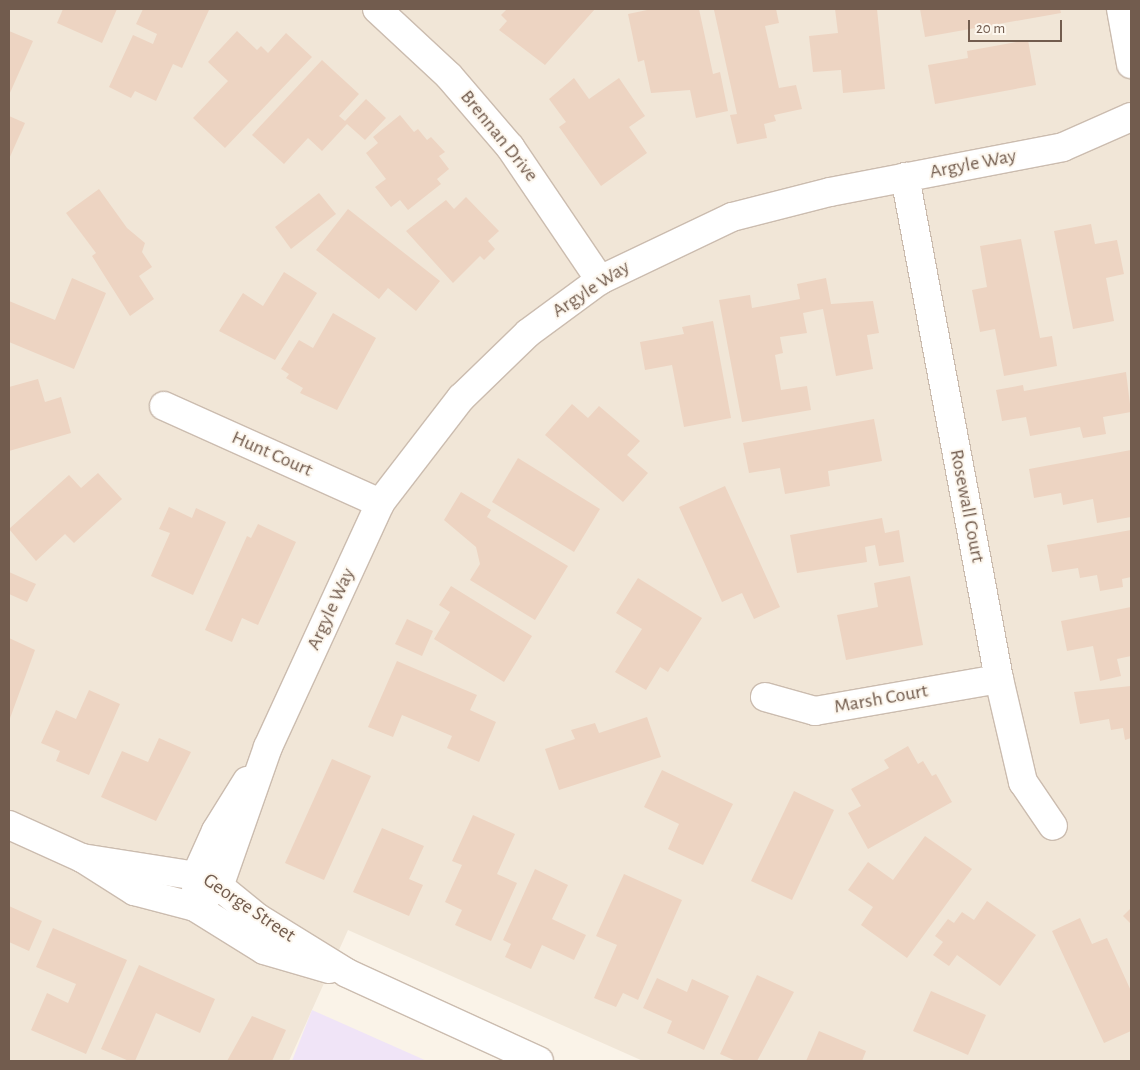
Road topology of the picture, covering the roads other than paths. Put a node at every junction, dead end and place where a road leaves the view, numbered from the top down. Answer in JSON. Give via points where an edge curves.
{"nodes":[{"id":1,"x":377,"y":9,"type":"edge"},
{"id":2,"x":1121,"y":9,"type":"edge"},
{"id":3,"x":1131,"y":64,"type":"edge"},
{"id":4,"x":1131,"y":117,"type":"edge"},
{"id":5,"x":905,"y":177,"type":"junction"},
{"id":6,"x":600,"y":280,"type":"junction"},
{"id":7,"x":164,"y":406,"type":"dead end"},
{"id":8,"x":380,"y":503,"type":"junction"},
{"id":9,"x":999,"y":679,"type":"junction"},
{"id":10,"x":765,"y":698,"type":"dead end"},
{"id":11,"x":9,"y":825,"type":"edge"},
{"id":12,"x":1053,"y":826,"type":"dead end"},
{"id":13,"x":82,"y":858,"type":"junction"},
{"id":14,"x":208,"y":879,"type":"junction"},
{"id":15,"x":195,"y":907,"type":"junction"},
{"id":16,"x":347,"y":973,"type":"junction"},
{"id":17,"x":540,"y":1061,"type":"edge"}],
"edges":[{"from":1,"to":6,"type":"street","name":"Brennan Drive","via":[[449,76],[510,146],[570,229]]},
{"from":2,"to":3,"type":"street"},
{"from":4,"to":5,"type":"street","name":"Argyle Way","via":[[1063,147]]},
{"from":5,"to":6,"type":"street","name":"Argyle Way","via":[[732,217]]},
{"from":5,"to":9,"type":"street","name":"Rosewall Court"},
{"from":6,"to":8,"type":"street","name":"Argyle Way","via":[[528,333],[460,398]]},
{"from":7,"to":8,"type":"street","name":"Hunt Court"},
{"from":8,"to":14,"type":"street","name":"Argyle Way","via":[[268,747],[216,831]]},
{"from":9,"to":10,"type":"street","name":"Marsh Court","via":[[815,711]]},
{"from":9,"to":12,"type":"street","name":"Rosewall Court","via":[[1023,782]]},
{"from":11,"to":13,"type":"street","name":"George Street"},
{"from":13,"to":14,"type":"street","name":"George Street"},
{"from":13,"to":15,"type":"street","name":"George Street","via":[[134,891]]},
{"from":14,"to":15,"type":"street"},
{"from":14,"to":16,"type":"street","name":"George Street","via":[[258,918]]},
{"from":15,"to":16,"type":"street","name":"George Street","via":[[264,950]]},
{"from":16,"to":17,"type":"street","name":"George Street"}]}
